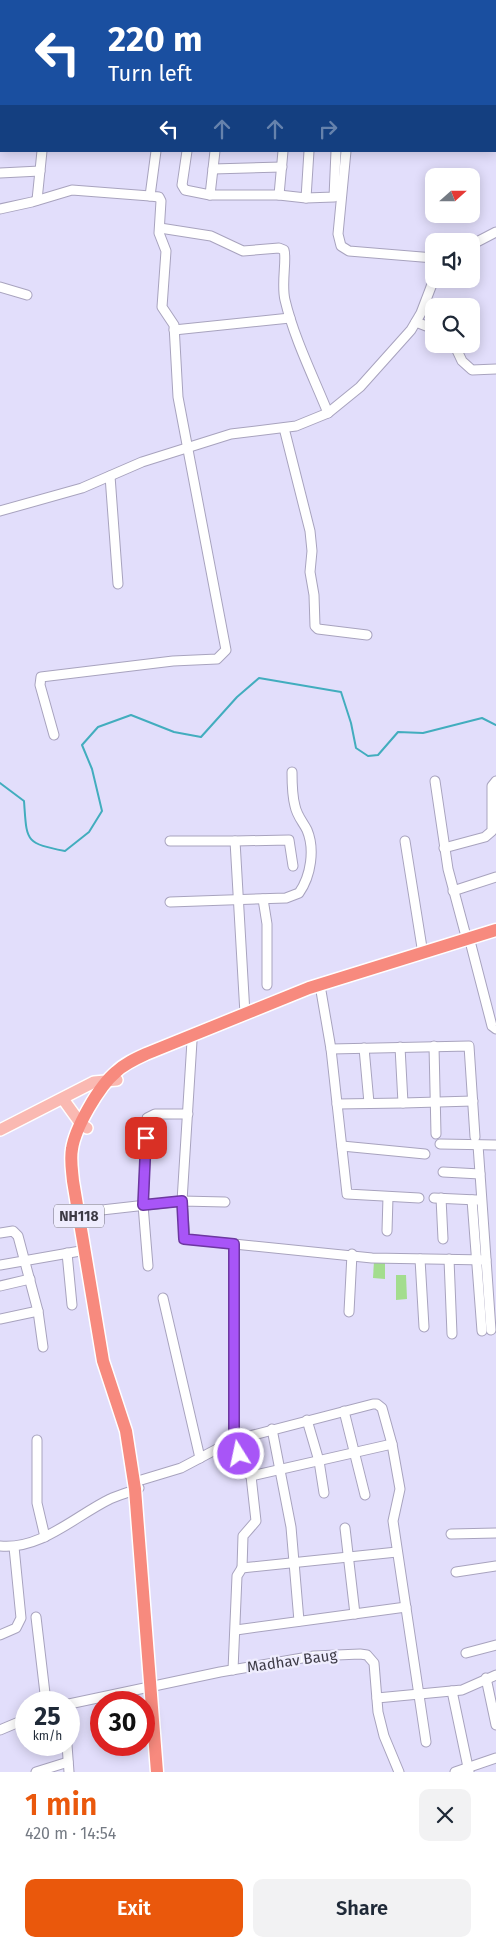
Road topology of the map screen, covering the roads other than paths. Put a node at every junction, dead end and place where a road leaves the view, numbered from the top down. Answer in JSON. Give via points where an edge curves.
{"nodes":[{"id":1,"x":42,"y":152,"type":"edge"},
{"id":2,"x":156,"y":152,"type":"edge"},
{"id":3,"x":187,"y":152,"type":"edge"},
{"id":4,"x":215,"y":152,"type":"edge"},
{"id":5,"x":282,"y":152,"type":"edge"},
{"id":6,"x":309,"y":152,"type":"edge"},
{"id":7,"x":336,"y":152,"type":"edge"},
{"id":8,"x":346,"y":152,"type":"edge"},
{"id":9,"x":282,"y":167,"type":"junction"},
{"id":10,"x":213,"y":169,"type":"junction"},
{"id":11,"x":40,"y":171,"type":"junction"},
{"id":12,"x":0,"y":173,"type":"edge"},
{"id":13,"x":210,"y":195,"type":"junction"},
{"id":14,"x":279,"y":195,"type":"junction"},
{"id":15,"x":150,"y":196,"type":"junction"},
{"id":16,"x":306,"y":198,"type":"junction"},
{"id":17,"x":37,"y":200,"type":"junction"},
{"id":18,"x":0,"y":208,"type":"edge"},
{"id":19,"x":160,"y":228,"type":"junction"},
{"id":20,"x":496,"y":232,"type":"edge"},
{"id":21,"x":480,"y":240,"type":"edge"},
{"id":22,"x":425,"y":257,"type":"edge"},
{"id":23,"x":0,"y":287,"type":"edge"},
{"id":24,"x":430,"y":288,"type":"edge"},
{"id":25,"x":27,"y":295,"type":"dead end"},
{"id":26,"x":290,"y":318,"type":"junction"},
{"id":27,"x":416,"y":322,"type":"junction"},
{"id":28,"x":425,"y":326,"type":"edge"},
{"id":29,"x":174,"y":330,"type":"junction"},
{"id":30,"x":458,"y":353,"type":"edge"},
{"id":31,"x":496,"y":369,"type":"edge"},
{"id":32,"x":328,"y":413,"type":"junction"},
{"id":33,"x":284,"y":428,"type":"junction"},
{"id":34,"x":188,"y":448,"type":"junction"},
{"id":35,"x":110,"y":476,"type":"junction"},
{"id":36,"x":0,"y":512,"type":"edge"},
{"id":37,"x":118,"y":584,"type":"dead end"},
{"id":38,"x":367,"y":635,"type":"dead end"},
{"id":39,"x":54,"y":735,"type":"dead end"},
{"id":40,"x":292,"y":772,"type":"dead end"},
{"id":41,"x":435,"y":781,"type":"dead end"},
{"id":42,"x":496,"y":781,"type":"edge"},
{"id":43,"x":170,"y":841,"type":"dead end"},
{"id":44,"x":406,"y":841,"type":"dead end"},
{"id":45,"x":235,"y":842,"type":"junction"},
{"id":46,"x":444,"y":848,"type":"junction"},
{"id":47,"x":293,"y":866,"type":"dead end"},
{"id":48,"x":496,"y":877,"type":"edge"},
{"id":49,"x":453,"y":891,"type":"junction"},
{"id":50,"x":238,"y":899,"type":"junction"},
{"id":51,"x":263,"y":899,"type":"junction"},
{"id":52,"x":170,"y":902,"type":"dead end"},
{"id":53,"x":496,"y":930,"type":"edge"},
{"id":54,"x":496,"y":937,"type":"edge"},
{"id":55,"x":469,"y":942,"type":"junction"},
{"id":56,"x":423,"y":954,"type":"junction"},
{"id":57,"x":267,"y":985,"type":"dead end"},
{"id":58,"x":321,"y":992,"type":"junction"},
{"id":59,"x":245,"y":1014,"type":"junction"},
{"id":60,"x":496,"y":1029,"type":"edge"},
{"id":61,"x":192,"y":1042,"type":"junction"},
{"id":62,"x":434,"y":1046,"type":"junction"},
{"id":63,"x":400,"y":1047,"type":"junction"},
{"id":64,"x":364,"y":1048,"type":"junction"},
{"id":65,"x":331,"y":1049,"type":"junction"},
{"id":66,"x":112,"y":1081,"type":"junction"},
{"id":67,"x":63,"y":1099,"type":"junction"},
{"id":68,"x":473,"y":1101,"type":"junction"},
{"id":69,"x":436,"y":1102,"type":"junction"},
{"id":70,"x":403,"y":1103,"type":"junction"},
{"id":71,"x":337,"y":1104,"type":"junction"},
{"id":72,"x":368,"y":1104,"type":"junction"},
{"id":73,"x":188,"y":1114,"type":"junction"},
{"id":74,"x":84,"y":1126,"type":"junction"},
{"id":75,"x":0,"y":1130,"type":"edge"},
{"id":76,"x":436,"y":1134,"type":"dead end"},
{"id":77,"x":476,"y":1141,"type":"junction"},
{"id":78,"x":440,"y":1144,"type":"dead end"},
{"id":79,"x":495,"y":1145,"type":"edge"},
{"id":80,"x":342,"y":1146,"type":"junction"},
{"id":81,"x":426,"y":1154,"type":"dead end"},
{"id":82,"x":443,"y":1172,"type":"dead end"},
{"id":83,"x":480,"y":1174,"type":"junction"},
{"id":84,"x":388,"y":1197,"type":"junction"},
{"id":85,"x":419,"y":1198,"type":"dead end"},
{"id":86,"x":477,"y":1200,"type":"junction"},
{"id":87,"x":182,"y":1201,"type":"junction"},
{"id":88,"x":225,"y":1202,"type":"dead end"},
{"id":89,"x":143,"y":1205,"type":"junction"},
{"id":90,"x":84,"y":1212,"type":"junction"},
{"id":91,"x":387,"y":1231,"type":"dead end"},
{"id":92,"x":0,"y":1233,"type":"edge"},
{"id":93,"x":443,"y":1239,"type":"dead end"},
{"id":94,"x":234,"y":1244,"type":"junction"},
{"id":95,"x":86,"y":1250,"type":"junction"},
{"id":96,"x":67,"y":1253,"type":"junction"},
{"id":97,"x":352,"y":1254,"type":"junction"},
{"id":98,"x":420,"y":1258,"type":"junction"},
{"id":99,"x":25,"y":1259,"type":"junction"},
{"id":100,"x":449,"y":1259,"type":"junction"},
{"id":101,"x":481,"y":1260,"type":"junction"},
{"id":102,"x":0,"y":1265,"type":"edge"},
{"id":103,"x":148,"y":1266,"type":"dead end"},
{"id":104,"x":492,"y":1278,"type":"edge"},
{"id":105,"x":30,"y":1279,"type":"junction"},
{"id":106,"x":0,"y":1286,"type":"edge"},
{"id":107,"x":492,"y":1287,"type":"edge"},
{"id":108,"x":163,"y":1298,"type":"dead end"},
{"id":109,"x":72,"y":1305,"type":"dead end"},
{"id":110,"x":38,"y":1311,"type":"junction"},
{"id":111,"x":349,"y":1312,"type":"dead end"},
{"id":112,"x":0,"y":1319,"type":"edge"},
{"id":113,"x":424,"y":1327,"type":"dead end"},
{"id":114,"x":452,"y":1334,"type":"dead end"},
{"id":115,"x":43,"y":1347,"type":"dead end"},
{"id":116,"x":344,"y":1411,"type":"junction"},
{"id":117,"x":307,"y":1420,"type":"junction"},
{"id":118,"x":272,"y":1429,"type":"junction"},
{"id":119,"x":37,"y":1440,"type":"dead end"},
{"id":120,"x":234,"y":1440,"type":"junction"},
{"id":121,"x":392,"y":1444,"type":"junction"},
{"id":122,"x":354,"y":1453,"type":"junction"},
{"id":123,"x":200,"y":1458,"type":"junction"},
{"id":124,"x":319,"y":1461,"type":"junction"},
{"id":125,"x":281,"y":1470,"type":"junction"},
{"id":126,"x":251,"y":1476,"type":"junction"},
{"id":127,"x":138,"y":1486,"type":"junction"},
{"id":128,"x":324,"y":1493,"type":"dead end"},
{"id":129,"x":365,"y":1496,"type":"dead end"},
{"id":130,"x":345,"y":1528,"type":"dead end"},
{"id":131,"x":496,"y":1533,"type":"edge"},
{"id":132,"x":451,"y":1534,"type":"dead end"},
{"id":133,"x":45,"y":1537,"type":"junction"},
{"id":134,"x":0,"y":1546,"type":"edge"},
{"id":135,"x":14,"y":1547,"type":"junction"},
{"id":136,"x":397,"y":1552,"type":"junction"},
{"id":137,"x":349,"y":1557,"type":"junction"},
{"id":138,"x":296,"y":1563,"type":"junction"},
{"id":139,"x":496,"y":1566,"type":"edge"},
{"id":140,"x":242,"y":1568,"type":"junction"},
{"id":141,"x":456,"y":1572,"type":"dead end"},
{"id":142,"x":406,"y":1607,"type":"junction"},
{"id":143,"x":355,"y":1614,"type":"junction"},
{"id":144,"x":36,"y":1616,"type":"dead end"},
{"id":145,"x":299,"y":1622,"type":"junction"},
{"id":146,"x":236,"y":1630,"type":"junction"},
{"id":147,"x":0,"y":1634,"type":"edge"},
{"id":148,"x":496,"y":1645,"type":"edge"},
{"id":149,"x":466,"y":1653,"type":"dead end"},
{"id":150,"x":234,"y":1670,"type":"junction"},
{"id":151,"x":496,"y":1674,"type":"edge"},
{"id":152,"x":486,"y":1678,"type":"junction"},
{"id":153,"x":152,"y":1686,"type":"junction"},
{"id":154,"x":45,"y":1691,"type":"edge"},
{"id":155,"x":452,"y":1691,"type":"junction"},
{"id":156,"x":420,"y":1694,"type":"junction"},
{"id":157,"x":376,"y":1698,"type":"junction"},
{"id":158,"x":80,"y":1702,"type":"edge"},
{"id":159,"x":15,"y":1724,"type":"edge"},
{"id":160,"x":496,"y":1725,"type":"edge"},
{"id":161,"x":0,"y":1730,"type":"edge"},
{"id":162,"x":426,"y":1742,"type":"dead end"},
{"id":163,"x":67,"y":1756,"type":"edge"},
{"id":164,"x":496,"y":1758,"type":"edge"},
{"id":165,"x":68,"y":1762,"type":"junction"},
{"id":166,"x":468,"y":1769,"type":"edge"},
{"id":167,"x":36,"y":1772,"type":"edge"},
{"id":168,"x":68,"y":1772,"type":"edge"},
{"id":169,"x":157,"y":1772,"type":"edge"},
{"id":170,"x":162,"y":1772,"type":"edge"},
{"id":171,"x":398,"y":1772,"type":"edge"},
{"id":172,"x":455,"y":1772,"type":"edge"}],
"edges":[{"from":1,"to":11,"type":"street"},
{"from":2,"to":15,"type":"street"},
{"from":3,"to":13,"type":"street","via":[[182,188]]},
{"from":4,"to":10,"type":"street"},
{"from":5,"to":9,"type":"street"},
{"from":6,"to":16,"type":"street"},
{"from":7,"to":16,"type":"street","via":[[334,198]]},
{"from":8,"to":22,"type":"street","via":[[338,234],[341,246],[349,251]]},
{"from":9,"to":10,"type":"street"},
{"from":9,"to":14,"type":"street"},
{"from":10,"to":13,"type":"street"},
{"from":11,"to":12,"type":"street"},
{"from":11,"to":17,"type":"street"},
{"from":13,"to":14,"type":"street"},
{"from":14,"to":16,"type":"street"},
{"from":15,"to":17,"type":"street","via":[[72,190]]},
{"from":15,"to":19,"type":"street","via":[[159,197],[161,202]]},
{"from":17,"to":18,"type":"street"},
{"from":19,"to":26,"type":"street","via":[[211,236],[244,251],[282,249],[285,256],[283,289]]},
{"from":19,"to":29,"type":"street","via":[[166,251],[162,307]]},
{"from":20,"to":21,"type":"street"},
{"from":23,"to":25,"type":"street"},
{"from":24,"to":27,"type":"street"},
{"from":26,"to":29,"type":"street"},
{"from":26,"to":32,"type":"street"},
{"from":27,"to":28,"type":"street"},
{"from":27,"to":32,"type":"street","via":[[360,387]]},
{"from":29,"to":34,"type":"street","via":[[176,384]]},
{"from":30,"to":31,"type":"street","via":[[472,370]]},
{"from":32,"to":33,"type":"street"},
{"from":33,"to":34,"type":"street","via":[[231,434]]},
{"from":33,"to":38,"type":"street","via":[[310,532],[315,626]]},
{"from":34,"to":35,"type":"street"},
{"from":34,"to":39,"type":"street","via":[[223,627],[225,654],[217,659],[41,677],[40,685]]},
{"from":35,"to":36,"type":"street","via":[[82,488]]},
{"from":35,"to":37,"type":"street"},
{"from":40,"to":51,"type":"street","via":[[294,804],[310,839],[309,874],[296,896]]},
{"from":41,"to":46,"type":"street"},
{"from":42,"to":46,"type":"street","via":[[492,786],[492,831],[485,837]]},
{"from":43,"to":45,"type":"street"},
{"from":44,"to":56,"type":"street"},
{"from":45,"to":47,"type":"street","via":[[289,840]]},
{"from":45,"to":50,"type":"street"},
{"from":46,"to":49,"type":"street"},
{"from":48,"to":49,"type":"street"},
{"from":49,"to":55,"type":"street"},
{"from":50,"to":51,"type":"street"},
{"from":50,"to":52,"type":"street"},
{"from":50,"to":59,"type":"street"},
{"from":51,"to":57,"type":"street","via":[[267,924]]},
{"from":53,"to":55,"type":"highway","number":"NH118"},
{"from":54,"to":55,"type":"highway","number":"NH118"},
{"from":55,"to":56,"type":"highway","number":"NH118"},
{"from":55,"to":58,"type":"highway","number":"NH118"},
{"from":55,"to":60,"type":"street","via":[[492,1026]]},
{"from":56,"to":59,"type":"highway","number":"NH118","via":[[309,988]]},
{"from":58,"to":61,"type":"highway","number":"NH118"},
{"from":58,"to":65,"type":"street"},
{"from":59,"to":66,"type":"highway","number":"NH118","via":[[128,1063]]},
{"from":61,"to":66,"type":"highway","number":"NH118","via":[[141,1063]]},
{"from":61,"to":73,"type":"street"},
{"from":62,"to":63,"type":"street"},
{"from":62,"to":68,"type":"street","via":[[470,1046]]},
{"from":62,"to":69,"type":"street"},
{"from":63,"to":64,"type":"street"},
{"from":63,"to":70,"type":"street"},
{"from":64,"to":65,"type":"street"},
{"from":64,"to":72,"type":"street"},
{"from":65,"to":71,"type":"street"},
{"from":66,"to":67,"type":"main road","via":[[94,1082]]},
{"from":66,"to":74,"type":"highway","number":"NH118"},
{"from":67,"to":74,"type":"main road"},
{"from":67,"to":75,"type":"main road"},
{"from":68,"to":69,"type":"street"},
{"from":68,"to":77,"type":"street"},
{"from":69,"to":70,"type":"street"},
{"from":69,"to":76,"type":"street"},
{"from":70,"to":72,"type":"street"},
{"from":71,"to":72,"type":"street"},
{"from":71,"to":80,"type":"street"},
{"from":73,"to":87,"type":"street"},
{"from":73,"to":89,"type":"street","via":[[155,1114],[147,1118]]},
{"from":74,"to":90,"type":"highway","number":"NH118","via":[[77,1161]]},
{"from":74,"to":95,"type":"highway","number":"NH118","via":[[74,1141],[72,1167]]},
{"from":77,"to":78,"type":"street"},
{"from":77,"to":79,"type":"street"},
{"from":77,"to":83,"type":"street"},
{"from":80,"to":81,"type":"street"},
{"from":80,"to":84,"type":"street","via":[[347,1194]]},
{"from":82,"to":83,"type":"street"},
{"from":83,"to":86,"type":"street"},
{"from":84,"to":85,"type":"street"},
{"from":84,"to":91,"type":"street"},
{"from":86,"to":93,"type":"street","via":[[438,1198]]},
{"from":86,"to":101,"type":"street"},
{"from":87,"to":88,"type":"street"},
{"from":87,"to":89,"type":"street"},
{"from":87,"to":94,"type":"street","via":[[184,1239]]},
{"from":89,"to":90,"type":"street"},
{"from":89,"to":103,"type":"street"},
{"from":90,"to":127,"type":"highway","number":"NH118","via":[[109,1365],[130,1429]]},
{"from":92,"to":99,"type":"street","via":[[16,1233]]},
{"from":94,"to":97,"type":"street"},
{"from":94,"to":120,"type":"street"},
{"from":95,"to":96,"type":"street"},
{"from":95,"to":127,"type":"highway","number":"NH118","via":[[103,1361],[124,1425]]},
{"from":96,"to":99,"type":"street"},
{"from":96,"to":109,"type":"street"},
{"from":97,"to":98,"type":"street","via":[[372,1258]]},
{"from":97,"to":111,"type":"street"},
{"from":98,"to":100,"type":"street"},
{"from":98,"to":113,"type":"street"},
{"from":99,"to":102,"type":"street"},
{"from":99,"to":105,"type":"street"},
{"from":100,"to":101,"type":"street"},
{"from":100,"to":114,"type":"street"},
{"from":101,"to":104,"type":"street"},
{"from":101,"to":107,"type":"street","via":[[487,1331]]},
{"from":104,"to":107,"type":"street"},
{"from":105,"to":106,"type":"street"},
{"from":105,"to":110,"type":"street"},
{"from":108,"to":123,"type":"street"},
{"from":110,"to":112,"type":"street"},
{"from":110,"to":115,"type":"street"},
{"from":116,"to":117,"type":"street"},
{"from":116,"to":121,"type":"street","via":[[373,1404],[380,1406]]},
{"from":116,"to":122,"type":"street"},
{"from":117,"to":118,"type":"street"},
{"from":117,"to":124,"type":"street"},
{"from":118,"to":120,"type":"street"},
{"from":118,"to":125,"type":"street"},
{"from":119,"to":133,"type":"street","via":[[36,1503]]},
{"from":120,"to":123,"type":"street"},
{"from":120,"to":126,"type":"street","via":[[243,1469]]},
{"from":121,"to":122,"type":"street"},
{"from":121,"to":136,"type":"street","via":[[400,1489],[393,1514]]},
{"from":122,"to":124,"type":"street"},
{"from":122,"to":129,"type":"street"},
{"from":123,"to":127,"type":"street"},
{"from":124,"to":125,"type":"street"},
{"from":124,"to":128,"type":"street"},
{"from":125,"to":126,"type":"street"},
{"from":125,"to":138,"type":"street"},
{"from":126,"to":140,"type":"street","via":[[256,1521],[243,1536]]},
{"from":127,"to":133,"type":"street"},
{"from":127,"to":153,"type":"highway","number":"NH118"},
{"from":130,"to":137,"type":"street"},
{"from":131,"to":132,"type":"street"},
{"from":133,"to":135,"type":"street"},
{"from":134,"to":135,"type":"street"},
{"from":135,"to":147,"type":"street","via":[[21,1618],[16,1628]]},
{"from":136,"to":137,"type":"street"},
{"from":136,"to":142,"type":"street"},
{"from":137,"to":138,"type":"street"},
{"from":137,"to":143,"type":"street"},
{"from":138,"to":140,"type":"street"},
{"from":138,"to":145,"type":"street"},
{"from":139,"to":141,"type":"street"},
{"from":140,"to":146,"type":"street","via":[[237,1576]]},
{"from":142,"to":143,"type":"street"},
{"from":142,"to":156,"type":"street"},
{"from":143,"to":145,"type":"street"},
{"from":144,"to":154,"type":"street"},
{"from":145,"to":146,"type":"street"},
{"from":146,"to":150,"type":"street"},
{"from":148,"to":149,"type":"street"},
{"from":150,"to":153,"type":"street","name":"Madhav Baug"},
{"from":150,"to":157,"type":"street","name":"Madhav Baug","via":[[314,1656],[368,1655],[374,1662]]},
{"from":151,"to":152,"type":"street"},
{"from":152,"to":155,"type":"street","via":[[468,1689]]},
{"from":152,"to":160,"type":"street"},
{"from":153,"to":158,"type":"street","name":"Madhav Baug"},
{"from":153,"to":169,"type":"highway","number":"NH118"},
{"from":153,"to":170,"type":"highway","number":"NH118"},
{"from":155,"to":156,"type":"street"},
{"from":155,"to":166,"type":"street"},
{"from":156,"to":157,"type":"street"},
{"from":156,"to":162,"type":"street"},
{"from":157,"to":171,"type":"street","name":"Madhav Baug","via":[[384,1736]]},
{"from":159,"to":161,"type":"street"},
{"from":163,"to":165,"type":"street"},
{"from":164,"to":166,"type":"street"},
{"from":165,"to":167,"type":"street"},
{"from":165,"to":168,"type":"street"},
{"from":166,"to":172,"type":"street"}]}
